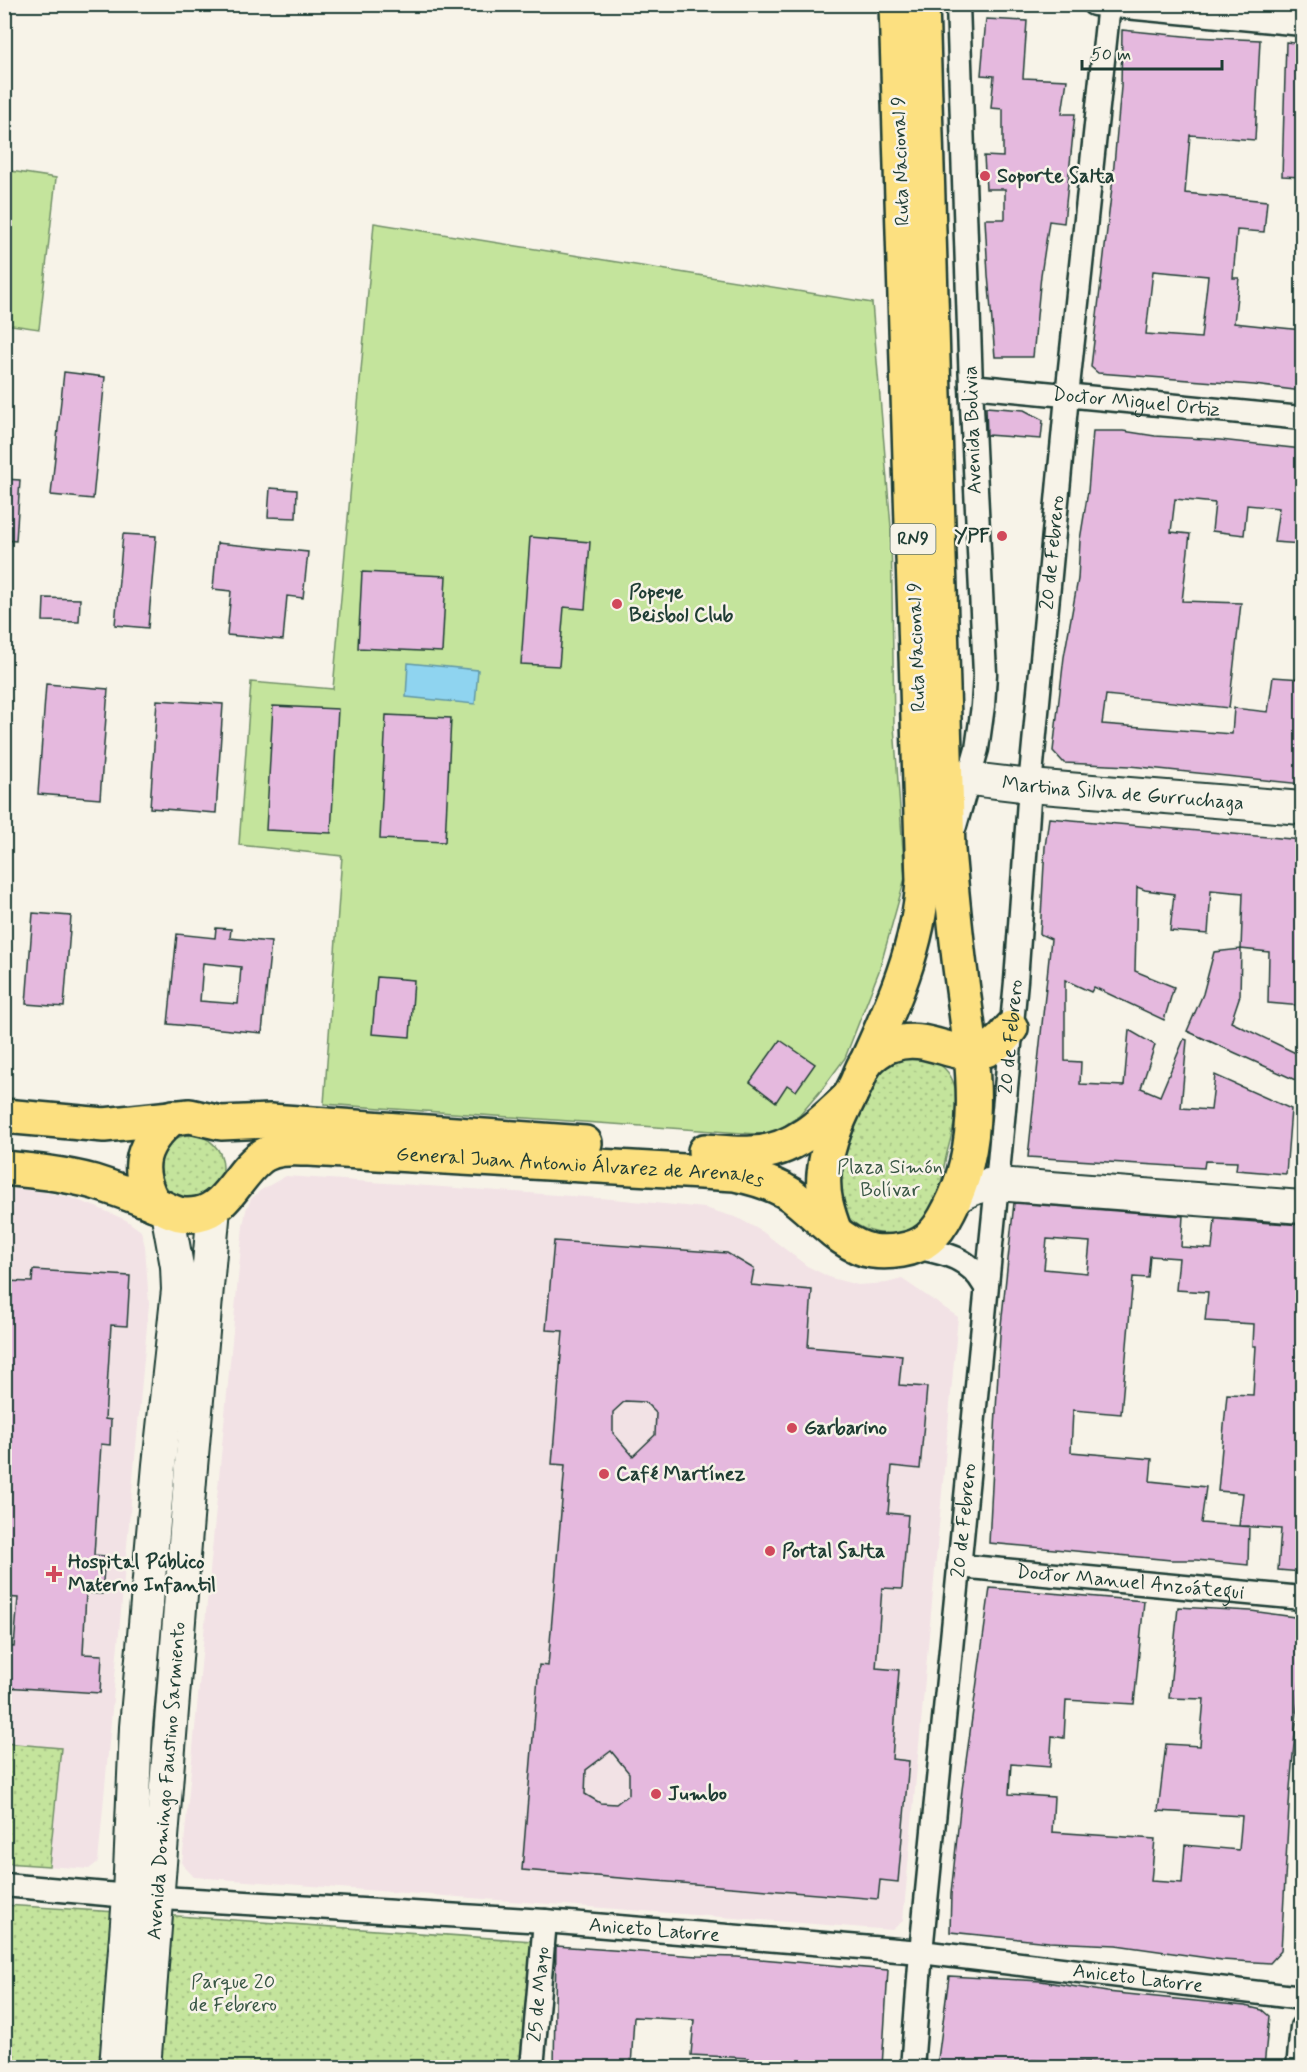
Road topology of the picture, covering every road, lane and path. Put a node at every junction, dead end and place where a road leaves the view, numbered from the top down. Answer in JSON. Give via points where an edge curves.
{"nodes":[{"id":1,"x":896,"y":4,"type":"edge"},
{"id":2,"x":922,"y":4,"type":"edge"},
{"id":3,"x":958,"y":4,"type":"edge"},
{"id":4,"x":1104,"y":5,"type":"edge"},
{"id":5,"x":1302,"y":24,"type":"edge"},
{"id":6,"x":971,"y":386,"type":"junction"},
{"id":7,"x":1067,"y":396,"type":"junction"},
{"id":8,"x":1302,"y":418,"type":"edge"},
{"id":9,"x":957,"y":777,"type":"junction"},
{"id":10,"x":1030,"y":786,"type":"junction"},
{"id":11,"x":1302,"y":808,"type":"edge"},
{"id":12,"x":1011,"y":1028,"type":"junction"},
{"id":13,"x":970,"y":1042,"type":"junction"},
{"id":14,"x":866,"y":1063,"type":"junction"},
{"id":15,"x":850,"y":1096,"type":"junction"},
{"id":16,"x":4,"y":1116,"type":"edge"},
{"id":17,"x":172,"y":1117,"type":"junction"},
{"id":18,"x":221,"y":1124,"type":"junction"},
{"id":19,"x":4,"y":1168,"type":"edge"},
{"id":20,"x":236,"y":1184,"type":"junction"},
{"id":21,"x":997,"y":1184,"type":"junction"},
{"id":22,"x":955,"y":1198,"type":"junction"},
{"id":23,"x":1302,"y":1207,"type":"edge"},
{"id":24,"x":160,"y":1208,"type":"junction"},
{"id":25,"x":214,"y":1208,"type":"junction"},
{"id":26,"x":835,"y":1232,"type":"junction"},
{"id":27,"x":914,"y":1247,"type":"junction"},
{"id":28,"x":986,"y":1286,"type":"junction"},
{"id":29,"x":959,"y":1566,"type":"junction"},
{"id":30,"x":1302,"y":1598,"type":"edge"},
{"id":31,"x":4,"y":1885,"type":"edge"},
{"id":32,"x":143,"y":1897,"type":"junction"},
{"id":33,"x":545,"y":1922,"type":"junction"},
{"id":34,"x":921,"y":1952,"type":"junction"},
{"id":35,"x":1302,"y":1998,"type":"edge"},
{"id":36,"x":1302,"y":2027,"type":"edge"},
{"id":37,"x":116,"y":2067,"type":"edge"},
{"id":38,"x":144,"y":2067,"type":"edge"},
{"id":39,"x":532,"y":2067,"type":"edge"},
{"id":40,"x":912,"y":2067,"type":"edge"},
{"id":41,"x":1298,"y":2067,"type":"edge"}],
"edges":[{"from":1,"to":14,"type":"main road","name":"Ruta Nacional 9","number":"RN9","via":[[923,881],[921,909],[905,972]]},
{"from":2,"to":9,"type":"main road","name":"Ruta Nacional 9","number":"RN9"},
{"from":3,"to":6,"type":"street","name":"Avenida Bolivia"},
{"from":4,"to":5,"type":"street"},
{"from":4,"to":7,"type":"street","name":"20 de Febrero"},
{"from":6,"to":7,"type":"street","name":"Doctor Miguel Ortiz"},
{"from":6,"to":9,"type":"street","name":"Avenida Bolivia","via":[[985,674],[980,731]]},
{"from":7,"to":8,"type":"street","name":"Doctor Miguel Ortiz"},
{"from":7,"to":10,"type":"street","name":"20 de Febrero"},
{"from":9,"to":10,"type":"main road","name":"Martina Silva de Gurruchaga"},
{"from":9,"to":13,"type":"main road","name":"Ruta Nacional 9","number":"RN9","via":[[948,850]]},
{"from":10,"to":11,"type":"main road","name":"Martina Silva de Gurruchaga"},
{"from":10,"to":12,"type":"street","name":"20 de Febrero"},
{"from":12,"to":13,"type":"main road","via":[[998,1045],[985,1052]]},
{"from":12,"to":21,"type":"street","name":"20 de Febrero"},
{"from":13,"to":14,"type":"main road","via":[[902,1042],[889,1045]]},
{"from":13,"to":22,"type":"main road","name":"General Juan Antonio Álvarez de Arenales","via":[[970,1140]]},
{"from":14,"to":15,"type":"main road"},
{"from":15,"to":18,"type":"main road","name":"General Juan Antonio Álvarez de Arenales","via":[[796,1142],[752,1154],[270,1121]]},
{"from":15,"to":26,"type":"main road","via":[[834,1129],[824,1175],[827,1210]]},
{"from":16,"to":17,"type":"main road","name":"General Juan Antonio Álvarez de Arenales","via":[[104,1125]]},
{"from":17,"to":18,"type":"main road","name":"General Juan Antonio Álvarez de Arenales","via":[[190,1116]]},
{"from":17,"to":24,"type":"main road","via":[[156,1131],[143,1158],[145,1188]]},
{"from":18,"to":20,"type":"main road","via":[[238,1151]]},
{"from":19,"to":24,"type":"main road","via":[[65,1174]]},
{"from":20,"to":25,"type":"main road","name":"General Juan Antonio Álvarez de Arenales"},
{"from":20,"to":26,"type":"main road","name":"General Juan Antonio Álvarez de Arenales","via":[[264,1155],[278,1149],[735,1174],[764,1180],[788,1193]]},
{"from":21,"to":22,"type":"main road","via":[[969,1189]]},
{"from":21,"to":23,"type":"main road"},
{"from":21,"to":28,"type":"street","name":"20 de Febrero"},
{"from":22,"to":27,"type":"main road","name":"General Juan Antonio Álvarez de Arenales","via":[[938,1229]]},
{"from":24,"to":25,"type":"main road","via":[[183,1215]]},
{"from":24,"to":32,"type":"main road","name":"Avenida Domingo Faustino Sarmiento","via":[[177,1266],[178,1290],[136,1727]]},
{"from":25,"to":32,"type":"main road","name":"Avenida Domingo Faustino Sarmiento"},
{"from":26,"to":27,"type":"main road","name":"General Juan Antonio Álvarez de Arenales","via":[[868,1251]]},
{"from":27,"to":28,"type":"street","name":"General Juan Antonio Álvarez de Arenales","via":[[960,1259]]},
{"from":28,"to":29,"type":"street","name":"20 de Febrero"},
{"from":29,"to":30,"type":"street","name":"Doctor Manuel Anzoátegui"},
{"from":29,"to":34,"type":"street","name":"20 de Febrero"},
{"from":31,"to":32,"type":"street","name":"Aniceto Latorre"},
{"from":32,"to":33,"type":"street","name":"Aniceto Latorre"},
{"from":32,"to":37,"type":"main road","name":"Avenida Domingo Faustino Sarmiento"},
{"from":32,"to":38,"type":"main road","name":"Avenida Domingo Faustino Sarmiento"},
{"from":33,"to":34,"type":"street","name":"Aniceto Latorre"},
{"from":33,"to":39,"type":"street","name":"25 de Mayo"},
{"from":34,"to":35,"type":"street","name":"Aniceto Latorre"},
{"from":34,"to":40,"type":"street","name":"20 de Febrero"},
{"from":36,"to":41,"type":"street"}]}
